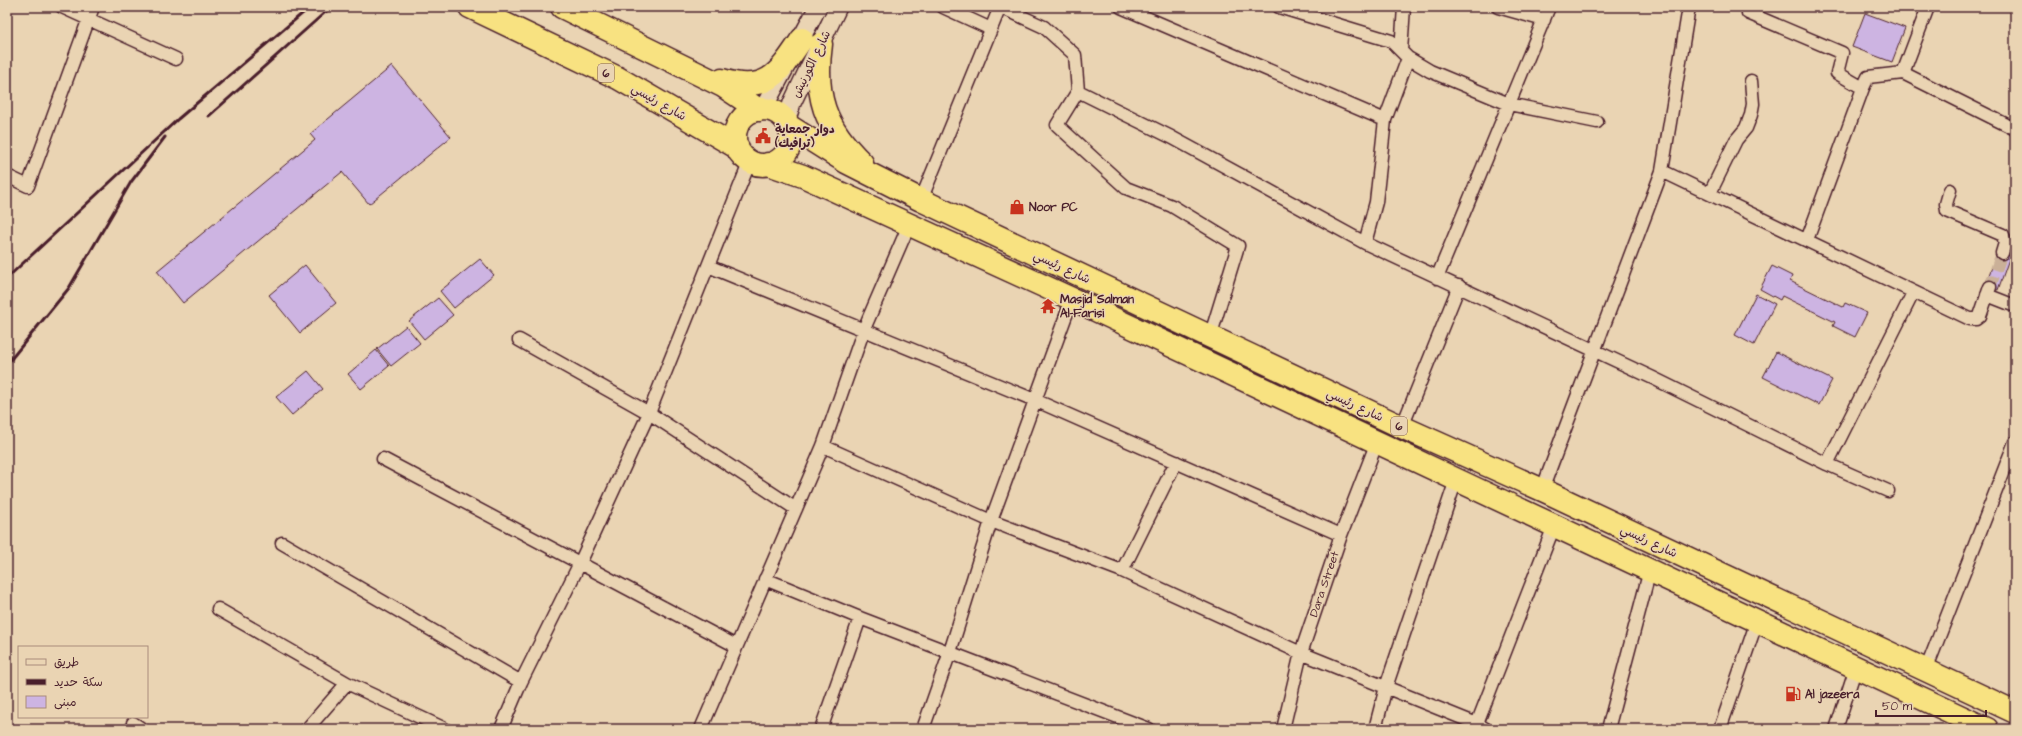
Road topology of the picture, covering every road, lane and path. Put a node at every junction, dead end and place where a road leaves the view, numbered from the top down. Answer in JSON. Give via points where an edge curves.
{"nodes":[{"id":1,"x":62,"y":7,"type":"edge"},
{"id":2,"x":93,"y":7,"type":"edge"},
{"id":3,"x":470,"y":7,"type":"edge"},
{"id":4,"x":562,"y":7,"type":"edge"},
{"id":5,"x":818,"y":7,"type":"edge"},
{"id":6,"x":838,"y":7,"type":"edge"},
{"id":7,"x":943,"y":7,"type":"edge"},
{"id":8,"x":1000,"y":7,"type":"edge"},
{"id":9,"x":1121,"y":7,"type":"edge"},
{"id":10,"x":1279,"y":7,"type":"edge"},
{"id":11,"x":1404,"y":7,"type":"edge"},
{"id":12,"x":1498,"y":7,"type":"edge"},
{"id":13,"x":1549,"y":7,"type":"edge"},
{"id":14,"x":1689,"y":7,"type":"edge"},
{"id":15,"x":1928,"y":7,"type":"edge"},
{"id":16,"x":1748,"y":13,"type":"dead end"},
{"id":17,"x":88,"y":20,"type":"junction"},
{"id":18,"x":1544,"y":20,"type":"junction"},
{"id":19,"x":991,"y":29,"type":"junction"},
{"id":20,"x":812,"y":42,"type":"junction"},
{"id":21,"x":1405,"y":55,"type":"junction"},
{"id":22,"x":176,"y":59,"type":"dead end"},
{"id":23,"x":681,"y":66,"type":"junction"},
{"id":24,"x":1903,"y":73,"type":"junction"},
{"id":25,"x":1751,"y":80,"type":"dead end"},
{"id":26,"x":1863,"y":88,"type":"junction"},
{"id":27,"x":1078,"y":91,"type":"junction"},
{"id":28,"x":1509,"y":104,"type":"junction"},
{"id":29,"x":761,"y":110,"type":"junction"},
{"id":30,"x":1385,"y":120,"type":"junction"},
{"id":31,"x":1597,"y":122,"type":"dead end"},
{"id":32,"x":788,"y":124,"type":"junction"},
{"id":33,"x":2015,"y":129,"type":"edge"},
{"id":34,"x":752,"y":158,"type":"junction"},
{"id":35,"x":1662,"y":171,"type":"junction"},
{"id":36,"x":7,"y":176,"type":"edge"},
{"id":37,"x":891,"y":186,"type":"junction"},
{"id":38,"x":1950,"y":190,"type":"dead end"},
{"id":39,"x":1710,"y":193,"type":"junction"},
{"id":40,"x":921,"y":200,"type":"junction"},
{"id":41,"x":909,"y":225,"type":"junction"},
{"id":42,"x":1807,"y":240,"type":"junction"},
{"id":43,"x":1365,"y":243,"type":"junction"},
{"id":44,"x":2002,"y":253,"type":"tunnel mouth"},
{"id":45,"x":708,"y":266,"type":"junction"},
{"id":46,"x":1437,"y":278,"type":"junction"},
{"id":47,"x":1458,"y":286,"type":"junction"},
{"id":48,"x":1913,"y":292,"type":"junction"},
{"id":49,"x":1072,"y":299,"type":"junction"},
{"id":50,"x":2015,"y":306,"type":"edge"},
{"id":51,"x":864,"y":329,"type":"junction"},
{"id":52,"x":1210,"y":337,"type":"junction"},
{"id":53,"x":519,"y":340,"type":"dead end"},
{"id":54,"x":1595,"y":351,"type":"junction"},
{"id":55,"x":1036,"y":401,"type":"junction"},
{"id":56,"x":649,"y":413,"type":"junction"},
{"id":57,"x":1402,"y":427,"type":"junction"},
{"id":58,"x":1377,"y":442,"type":"junction"},
{"id":59,"x":2015,"y":442,"type":"edge"},
{"id":60,"x":823,"y":446,"type":"junction"},
{"id":61,"x":384,"y":459,"type":"dead end"},
{"id":62,"x":1176,"y":462,"type":"junction"},
{"id":63,"x":1827,"y":464,"type":"junction"},
{"id":64,"x":1456,"y":480,"type":"junction"},
{"id":65,"x":1544,"y":491,"type":"junction"},
{"id":66,"x":1888,"y":491,"type":"dead end"},
{"id":67,"x":796,"y":509,"type":"junction"},
{"id":68,"x":991,"y":521,"type":"junction"},
{"id":69,"x":1545,"y":522,"type":"junction"},
{"id":70,"x":1341,"y":535,"type":"junction"},
{"id":71,"x":282,"y":543,"type":"dead end"},
{"id":72,"x":580,"y":563,"type":"junction"},
{"id":73,"x":1650,"y":570,"type":"junction"},
{"id":74,"x":1122,"y":571,"type":"junction"},
{"id":75,"x":765,"y":579,"type":"junction"},
{"id":76,"x":218,"y":609,"type":"dead end"},
{"id":77,"x":860,"y":618,"type":"junction"},
{"id":78,"x":1757,"y":621,"type":"junction"},
{"id":79,"x":736,"y":646,"type":"junction"},
{"id":80,"x":950,"y":652,"type":"junction"},
{"id":81,"x":1300,"y":653,"type":"junction"},
{"id":82,"x":1856,"y":667,"type":"junction"},
{"id":83,"x":1926,"y":670,"type":"junction"},
{"id":84,"x":520,"y":682,"type":"junction"},
{"id":85,"x":347,"y":683,"type":"junction"},
{"id":86,"x":1386,"y":687,"type":"junction"},
{"id":87,"x":2015,"y":712,"type":"edge"},
{"id":88,"x":1482,"y":726,"type":"edge"},
{"id":89,"x":307,"y":729,"type":"edge"},
{"id":90,"x":445,"y":729,"type":"edge"},
{"id":91,"x":501,"y":729,"type":"edge"},
{"id":92,"x":701,"y":729,"type":"edge"},
{"id":93,"x":821,"y":729,"type":"edge"},
{"id":94,"x":923,"y":729,"type":"edge"},
{"id":95,"x":1149,"y":729,"type":"edge"},
{"id":96,"x":1283,"y":729,"type":"edge"},
{"id":97,"x":1375,"y":729,"type":"edge"},
{"id":98,"x":1608,"y":729,"type":"edge"},
{"id":99,"x":1720,"y":729,"type":"edge"},
{"id":100,"x":1836,"y":729,"type":"edge"},
{"id":101,"x":1987,"y":729,"type":"edge"}],
"edges":[{"from":1,"to":17,"type":"street"},
{"from":2,"to":17,"type":"street"},
{"from":3,"to":34,"type":"highway","name":"شارع رئيسي","number":"6","via":[[618,78]]},
{"from":4,"to":23,"type":"highway"},
{"from":5,"to":20,"type":"street","name":"شارع الكورنيش"},
{"from":6,"to":20,"type":"street","name":"شارع الكورنيش"},
{"from":7,"to":19,"type":"street"},
{"from":8,"to":19,"type":"street"},
{"from":8,"to":27,"type":"street","via":[[1044,27],[1075,55]]},
{"from":9,"to":30,"type":"street"},
{"from":10,"to":21,"type":"street","via":[[1391,41]]},
{"from":11,"to":21,"type":"street"},
{"from":12,"to":18,"type":"street"},
{"from":13,"to":18,"type":"street"},
{"from":14,"to":35,"type":"street"},
{"from":15,"to":24,"type":"street"},
{"from":16,"to":26,"type":"street","via":[[1842,52],[1837,73]]},
{"from":17,"to":22,"type":"street"},
{"from":17,"to":36,"type":"street","via":[[28,186]]},
{"from":18,"to":28,"type":"street"},
{"from":19,"to":40,"type":"street"},
{"from":20,"to":23,"type":"highway","via":[[776,74],[762,83],[753,85],[729,82]]},
{"from":20,"to":29,"type":"street","name":"شارع الكورنيش"},
{"from":20,"to":32,"type":"street","name":"شارع الكورنيش","via":[[792,103]]},
{"from":20,"to":37,"type":"highway","via":[[819,68],[823,108],[828,120],[847,148]]},
{"from":21,"to":28,"type":"street","via":[[1430,71]]},
{"from":21,"to":30,"type":"street"},
{"from":23,"to":29,"type":"highway","via":[[723,86]]},
{"from":24,"to":26,"type":"street","via":[[1868,77]]},
{"from":24,"to":33,"type":"street"},
{"from":25,"to":39,"type":"street","via":[[1753,104],[1746,128],[1736,140]]},
{"from":26,"to":42,"type":"street"},
{"from":27,"to":43,"type":"street","via":[[1171,137]]},
{"from":27,"to":52,"type":"street","via":[[1057,125],[1126,188],[1172,206],[1238,246]]},
{"from":28,"to":31,"type":"street"},
{"from":28,"to":46,"type":"street"},
{"from":29,"to":32,"type":"highway","via":[[776,113]]},
{"from":29,"to":34,"type":"highway","via":[[746,115],[740,122],[736,135]]},
{"from":30,"to":43,"type":"street","via":[[1376,202]]},
{"from":32,"to":34,"type":"highway","via":[[791,140],[786,152],[776,161]]},
{"from":32,"to":37,"type":"highway","name":"شارع رئيسي","number":"6","via":[[846,162]]},
{"from":34,"to":41,"type":"highway","name":"شارع رئيسي","number":"6","via":[[803,176]]},
{"from":34,"to":45,"type":"street"},
{"from":35,"to":39,"type":"street"},
{"from":35,"to":54,"type":"street"},
{"from":37,"to":40,"type":"highway","name":"شارع رئيسي","number":"6"},
{"from":38,"to":44,"type":"street","via":[[1947,211],[2003,235],[2005,243]]},
{"from":39,"to":42,"type":"street"},
{"from":40,"to":52,"type":"highway","name":"شارع رئيسي","number":"6"},
{"from":41,"to":49,"type":"highway","name":"شارع رئيسي","number":"6"},
{"from":41,"to":51,"type":"street"},
{"from":42,"to":48,"type":"street"},
{"from":43,"to":46,"type":"street"},
{"from":45,"to":51,"type":"street"},
{"from":45,"to":56,"type":"street"},
{"from":46,"to":47,"type":"street"},
{"from":47,"to":54,"type":"street"},
{"from":47,"to":57,"type":"street"},
{"from":48,"to":50,"type":"street","via":[[1973,320],[1980,316],[1988,291]]},
{"from":48,"to":63,"type":"street"},
{"from":49,"to":55,"type":"street"},
{"from":49,"to":58,"type":"highway","name":"شارع رئيسي","number":"6"},
{"from":51,"to":55,"type":"street"},
{"from":51,"to":60,"type":"street"},
{"from":52,"to":57,"type":"highway","name":"شارع رئيسي","number":"6"},
{"from":53,"to":56,"type":"street"},
{"from":54,"to":63,"type":"street"},
{"from":54,"to":65,"type":"street"},
{"from":55,"to":62,"type":"street"},
{"from":55,"to":68,"type":"street"},
{"from":56,"to":67,"type":"street"},
{"from":56,"to":72,"type":"street"},
{"from":57,"to":65,"type":"highway","name":"شارع رئيسي","number":"6"},
{"from":58,"to":64,"type":"highway","name":"شارع رئيسي","number":"6"},
{"from":58,"to":70,"type":"street","name":"Dara Street"},
{"from":59,"to":83,"type":"street"},
{"from":60,"to":67,"type":"street"},
{"from":60,"to":68,"type":"street"},
{"from":61,"to":72,"type":"street"},
{"from":62,"to":70,"type":"street"},
{"from":62,"to":74,"type":"street"},
{"from":63,"to":66,"type":"street"},
{"from":64,"to":69,"type":"highway","name":"شارع رئيسي","number":"6"},
{"from":64,"to":86,"type":"street"},
{"from":65,"to":69,"type":"highway"},
{"from":65,"to":83,"type":"highway","name":"شارع رئيسي","number":"6"},
{"from":67,"to":75,"type":"street"},
{"from":68,"to":74,"type":"street"},
{"from":68,"to":80,"type":"street"},
{"from":69,"to":73,"type":"highway","name":"شارع رئيسي","number":"6"},
{"from":69,"to":88,"type":"street"},
{"from":70,"to":81,"type":"street","name":"Dara Street"},
{"from":71,"to":84,"type":"street"},
{"from":72,"to":79,"type":"street"},
{"from":72,"to":84,"type":"street"},
{"from":73,"to":78,"type":"highway","name":"شارع رئيسي","number":"6"},
{"from":73,"to":98,"type":"street"},
{"from":74,"to":81,"type":"street"},
{"from":75,"to":77,"type":"street"},
{"from":75,"to":79,"type":"street"},
{"from":76,"to":85,"type":"street"},
{"from":77,"to":80,"type":"street"},
{"from":77,"to":93,"type":"street"},
{"from":78,"to":82,"type":"highway","name":"شارع رئيسي","number":"6"},
{"from":78,"to":99,"type":"street"},
{"from":79,"to":92,"type":"street"},
{"from":80,"to":94,"type":"street"},
{"from":80,"to":95,"type":"street"},
{"from":81,"to":86,"type":"street"},
{"from":81,"to":96,"type":"street","name":"Dara Street"},
{"from":82,"to":100,"type":"street"},
{"from":82,"to":101,"type":"highway","name":"شارع رئيسي","number":"6"},
{"from":83,"to":87,"type":"highway","name":"شارع رئيسي","number":"6"},
{"from":84,"to":91,"type":"street"},
{"from":85,"to":89,"type":"street"},
{"from":85,"to":90,"type":"street"},
{"from":86,"to":88,"type":"street"},
{"from":86,"to":97,"type":"street"}]}
